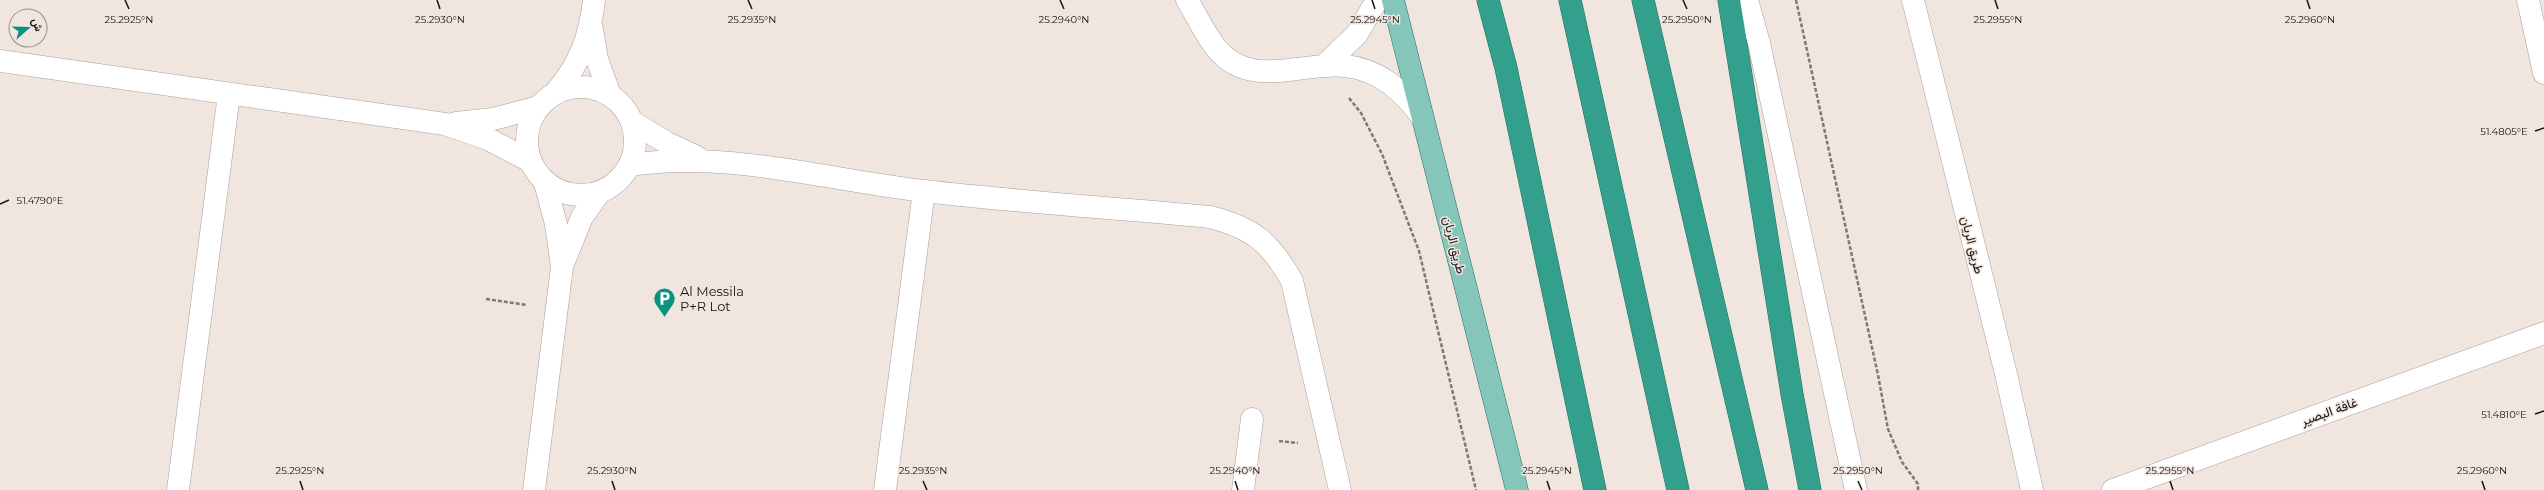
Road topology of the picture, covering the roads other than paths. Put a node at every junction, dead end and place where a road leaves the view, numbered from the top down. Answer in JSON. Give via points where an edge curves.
{"nodes":[{"id":1,"x":594,"y":0,"type":"edge"},
{"id":2,"x":1187,"y":0,"type":"edge"},
{"id":3,"x":1377,"y":0,"type":"edge"},
{"id":4,"x":1393,"y":0,"type":"edge"},
{"id":5,"x":1488,"y":0,"type":"edge"},
{"id":6,"x":1570,"y":0,"type":"edge"},
{"id":7,"x":1643,"y":0,"type":"edge"},
{"id":8,"x":1729,"y":0,"type":"edge"},
{"id":9,"x":1747,"y":0,"type":"edge"},
{"id":10,"x":1913,"y":0,"type":"edge"},
{"id":11,"x":2528,"y":0,"type":"edge"},
{"id":12,"x":592,"y":22,"type":"junction"},
{"id":13,"x":0,"y":61,"type":"edge"},
{"id":14,"x":1324,"y":66,"type":"junction"},
{"id":15,"x":2544,"y":72,"type":"edge"},
{"id":16,"x":556,"y":92,"type":"junction"},
{"id":17,"x":229,"y":94,"type":"junction"},
{"id":18,"x":610,"y":95,"type":"junction"},
{"id":19,"x":539,"y":106,"type":"junction"},
{"id":20,"x":1422,"y":117,"type":"junction"},
{"id":21,"x":631,"y":121,"type":"junction"},
{"id":22,"x":445,"y":124,"type":"junction"},
{"id":23,"x":706,"y":160,"type":"junction"},
{"id":24,"x":530,"y":162,"type":"junction"},
{"id":25,"x":630,"y":165,"type":"junction"},
{"id":26,"x":545,"y":183,"type":"junction"},
{"id":27,"x":924,"y":191,"type":"junction"},
{"id":28,"x":600,"y":192,"type":"junction"},
{"id":29,"x":562,"y":267,"type":"junction"},
{"id":30,"x":2544,"y":332,"type":"edge"},
{"id":31,"x":1252,"y":419,"type":"dead end"},
{"id":32,"x":1858,"y":487,"type":"edge"},
{"id":33,"x":178,"y":490,"type":"edge"},
{"id":34,"x":534,"y":490,"type":"edge"},
{"id":35,"x":885,"y":490,"type":"edge"},
{"id":36,"x":1243,"y":490,"type":"edge"},
{"id":37,"x":1340,"y":490,"type":"edge"},
{"id":38,"x":1517,"y":490,"type":"edge"},
{"id":39,"x":1595,"y":490,"type":"edge"},
{"id":40,"x":1678,"y":490,"type":"edge"},
{"id":41,"x":1758,"y":490,"type":"edge"},
{"id":42,"x":1810,"y":490,"type":"edge"},
{"id":43,"x":2032,"y":490,"type":"edge"},
{"id":44,"x":2113,"y":490,"type":"edge"}],
"edges":[{"from":1,"to":12,"type":"street"},
{"from":2,"to":14,"type":"street","via":[[1217,50],[1236,65],[1258,72],[1282,72]]},
{"from":3,"to":14,"type":"street","via":[[1357,34]]},
{"from":4,"to":20,"type":"main road","name":"طريق الريان"},
{"from":5,"to":39,"type":"highway","via":[[1506,68]]},
{"from":6,"to":40,"type":"highway"},
{"from":7,"to":41,"type":"highway"},
{"from":8,"to":42,"type":"highway","via":[[1792,394]]},
{"from":9,"to":32,"type":"street","via":[[1759,43]]},
{"from":10,"to":43,"type":"street","name":"طريق الريان","via":[[2006,374]]},
{"from":11,"to":15,"type":"street"},
{"from":12,"to":16,"type":"street","via":[[579,59]]},
{"from":12,"to":18,"type":"street","via":[[597,60]]},
{"from":13,"to":17,"type":"street"},
{"from":14,"to":20,"type":"street","via":[[1355,68],[1370,72],[1391,83],[1408,98]]},
{"from":16,"to":18,"type":"street","via":[[574,86],[593,88]]},
{"from":16,"to":19,"type":"street"},
{"from":17,"to":22,"type":"street"},
{"from":17,"to":33,"type":"street"},
{"from":18,"to":21,"type":"street","via":[[623,106]]},
{"from":19,"to":22,"type":"street","via":[[493,120]]},
{"from":19,"to":24,"type":"street","via":[[530,120],[526,141]]},
{"from":20,"to":38,"type":"main road","name":"طريق الريان"},
{"from":21,"to":23,"type":"street","via":[[667,143]]},
{"from":21,"to":25,"type":"street","via":[[635,136]]},
{"from":22,"to":24,"type":"street","via":[[488,139]]},
{"from":23,"to":25,"type":"street","via":[[667,160]]},
{"from":23,"to":27,"type":"street"},
{"from":24,"to":26,"type":"street"},
{"from":25,"to":28,"type":"street","via":[[612,186]]},
{"from":26,"to":28,"type":"street","via":[[557,191],[571,195],[586,196]]},
{"from":26,"to":29,"type":"street","via":[[556,224]]},
{"from":27,"to":35,"type":"street"},
{"from":27,"to":37,"type":"street","via":[[1210,216],[1238,224],[1258,238],[1279,256],[1292,281]]},
{"from":28,"to":29,"type":"street","via":[[582,217]]},
{"from":29,"to":34,"type":"street"},
{"from":30,"to":44,"type":"street","name":"غافة البصير"},
{"from":31,"to":36,"type":"street"}]}
